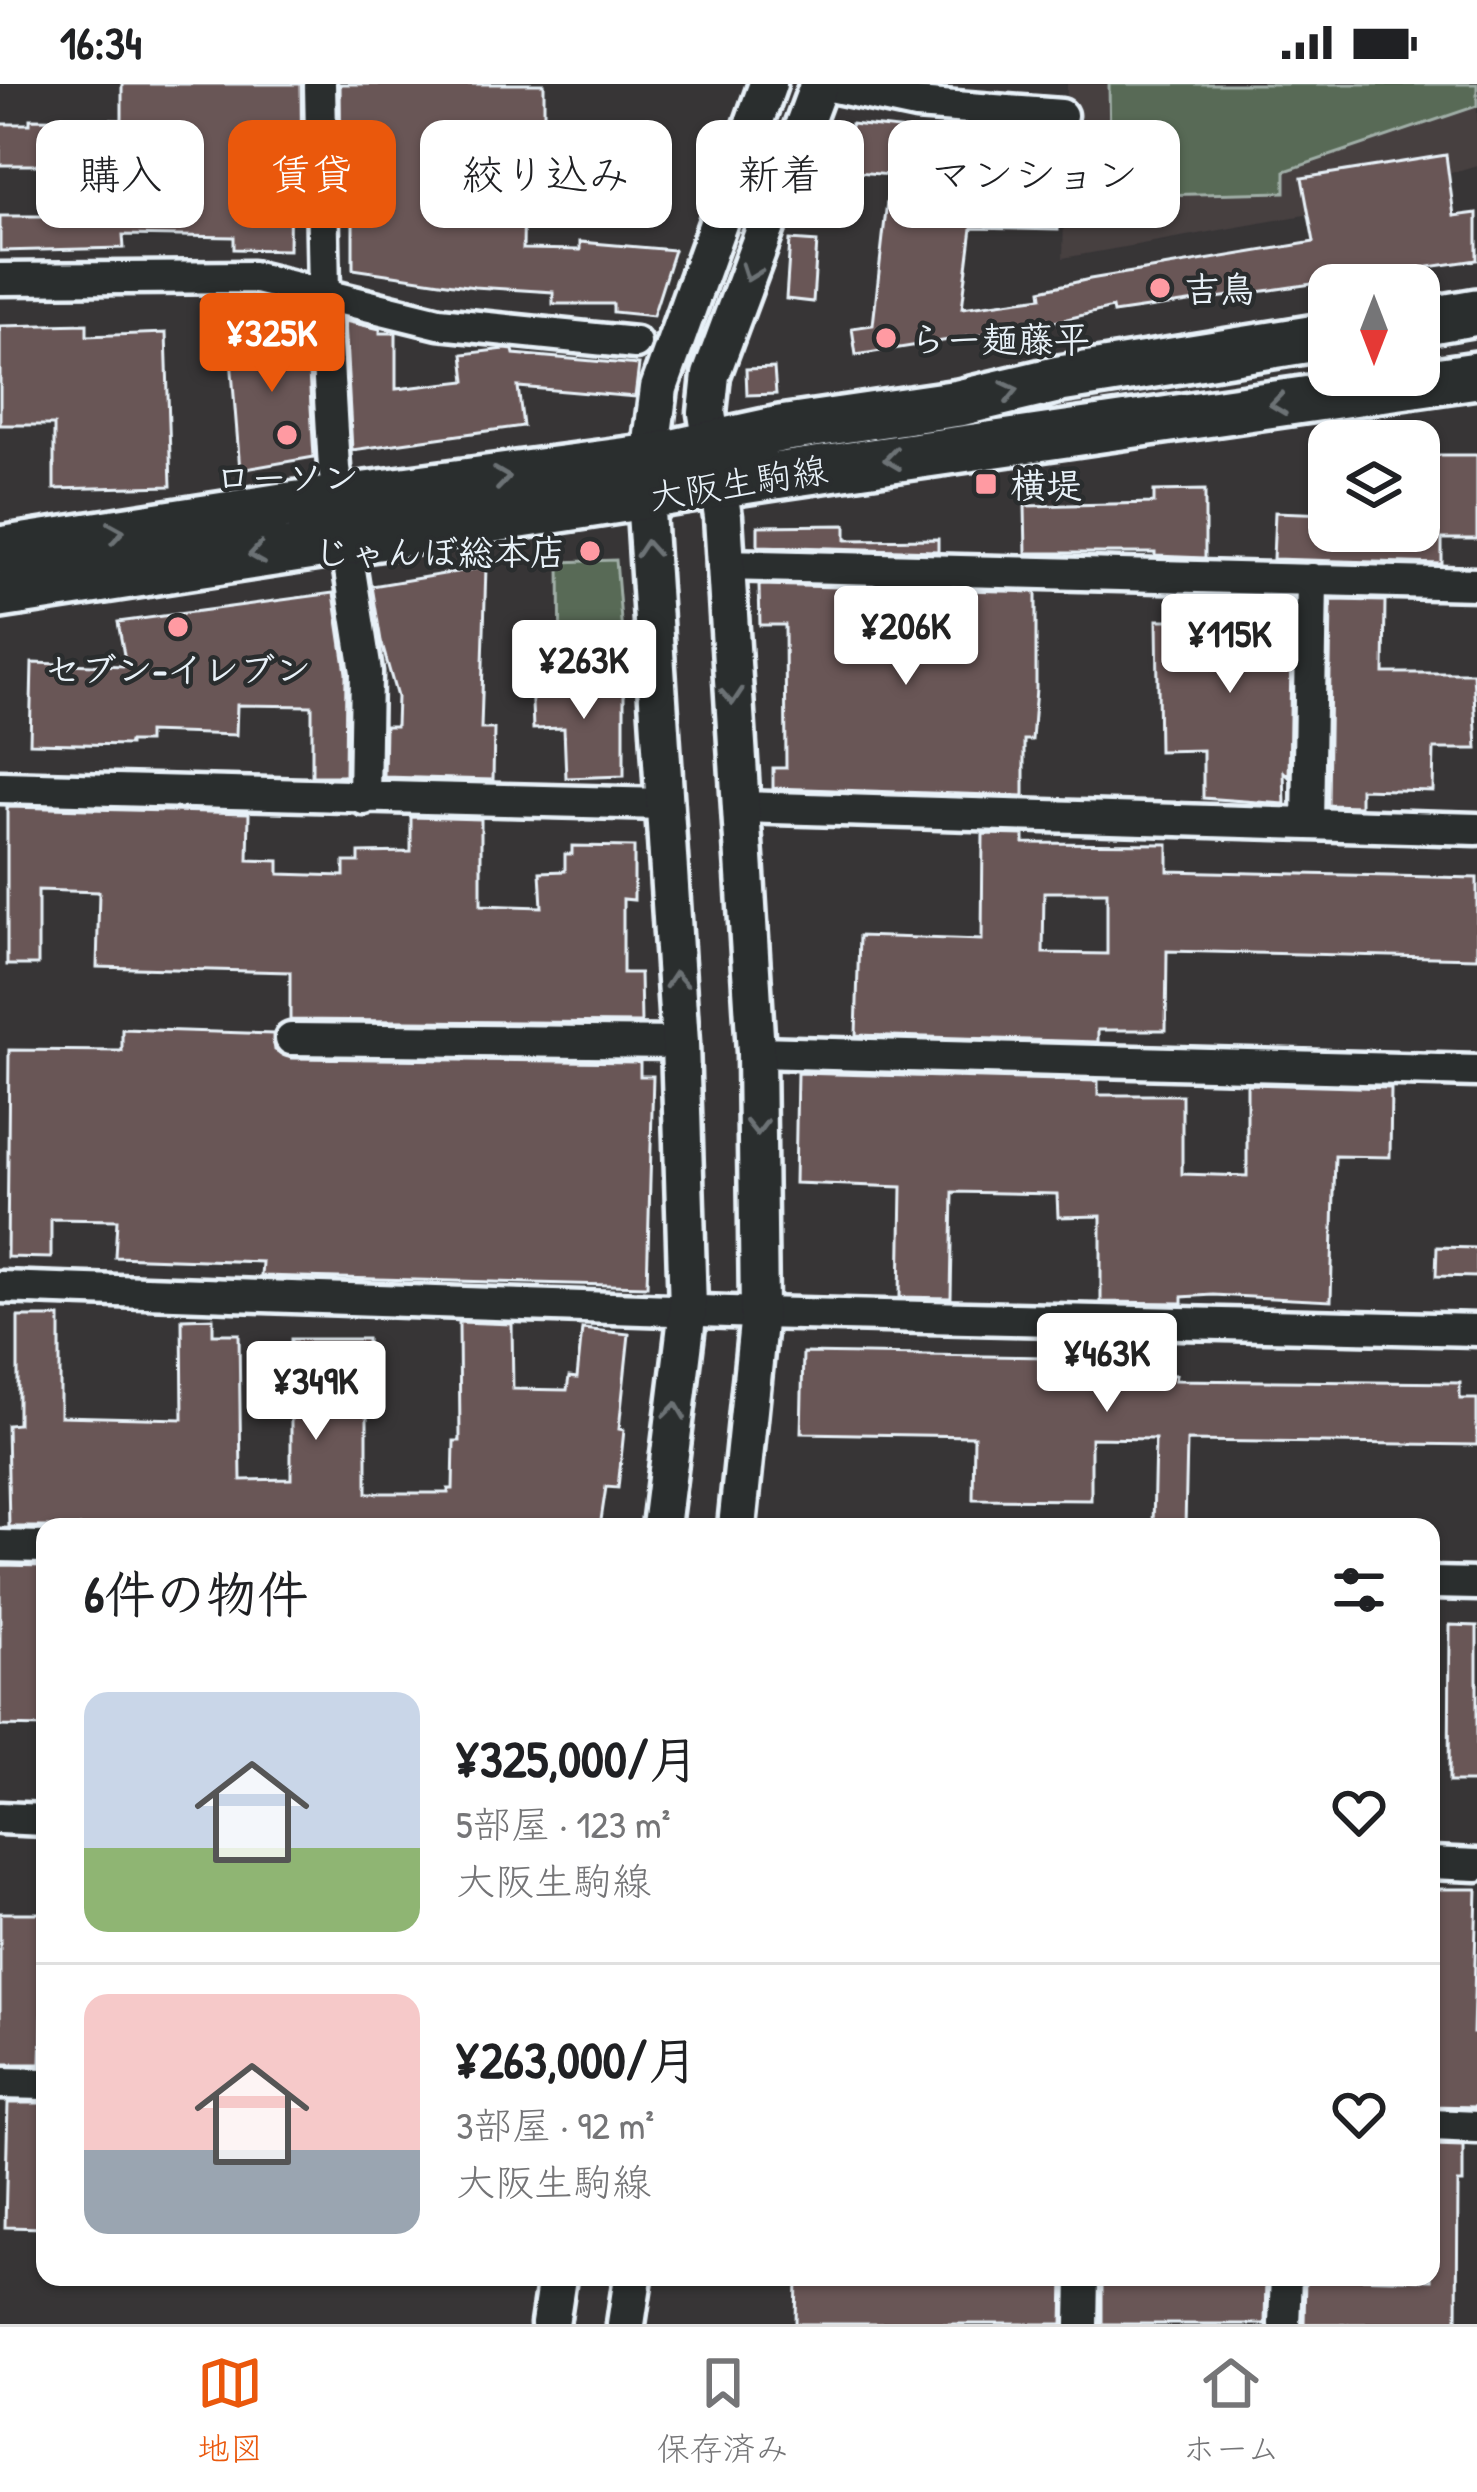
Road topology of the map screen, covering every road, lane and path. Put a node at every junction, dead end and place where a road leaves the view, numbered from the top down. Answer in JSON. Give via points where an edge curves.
{"nodes":[{"id":1,"x":320,"y":84,"type":"edge"},
{"id":2,"x":820,"y":84,"type":"edge"},
{"id":3,"x":764,"y":95,"type":"edge"},
{"id":4,"x":1061,"y":115,"type":"dead end"},
{"id":5,"x":806,"y":120,"type":"joint"},
{"id":6,"x":766,"y":228,"type":"edge"},
{"id":7,"x":0,"y":279,"type":"edge"},
{"id":8,"x":325,"y":292,"type":"junction"},
{"id":9,"x":1477,"y":312,"type":"edge"},
{"id":10,"x":1440,"y":318,"type":"edge"},
{"id":11,"x":1308,"y":339,"type":"edge"},
{"id":12,"x":635,"y":343,"type":"dead end"},
{"id":13,"x":1477,"y":375,"type":"edge"},
{"id":14,"x":716,"y":465,"type":"junction"},
{"id":15,"x":648,"y":477,"type":"junction"},
{"id":16,"x":340,"y":522,"type":"junction"},
{"id":17,"x":0,"y":550,"type":"edge"},
{"id":18,"x":723,"y":565,"type":"junction"},
{"id":19,"x":1312,"y":579,"type":"junction"},
{"id":20,"x":1477,"y":584,"type":"edge"},
{"id":21,"x":0,"y":595,"type":"edge"},
{"id":22,"x":0,"y":787,"type":"edge"},
{"id":23,"x":364,"y":799,"type":"junction"},
{"id":24,"x":663,"y":804,"type":"junction"},
{"id":25,"x":740,"y":807,"type":"junction"},
{"id":26,"x":1308,"y":824,"type":"junction"},
{"id":27,"x":1477,"y":829,"type":"edge"},
{"id":28,"x":291,"y":1039,"type":"dead end"},
{"id":29,"x":680,"y":1043,"type":"junction"},
{"id":30,"x":756,"y":1052,"type":"junction"},
{"id":31,"x":1477,"y":1071,"type":"edge"},
{"id":32,"x":0,"y":1287,"type":"edge"},
{"id":33,"x":688,"y":1310,"type":"junction"},
{"id":34,"x":758,"y":1313,"type":"junction"},
{"id":35,"x":1477,"y":1330,"type":"edge"},
{"id":36,"x":662,"y":1518,"type":"edge"},
{"id":37,"x":737,"y":1518,"type":"edge"},
{"id":38,"x":0,"y":1546,"type":"edge"},
{"id":39,"x":36,"y":1547,"type":"edge"},
{"id":40,"x":1440,"y":1582,"type":"edge"},
{"id":41,"x":1477,"y":1584,"type":"edge"},
{"id":42,"x":0,"y":1818,"type":"edge"},
{"id":43,"x":36,"y":1820,"type":"edge"},
{"id":44,"x":1440,"y":1863,"type":"edge"},
{"id":45,"x":1477,"y":1865,"type":"edge"},
{"id":46,"x":0,"y":2083,"type":"edge"},
{"id":47,"x":36,"y":2084,"type":"edge"},
{"id":48,"x":1440,"y":2126,"type":"edge"},
{"id":49,"x":1477,"y":2127,"type":"edge"},
{"id":50,"x":556,"y":2286,"type":"edge"},
{"id":51,"x":632,"y":2286,"type":"edge"},
{"id":52,"x":1083,"y":2286,"type":"edge"},
{"id":53,"x":1285,"y":2286,"type":"edge"},
{"id":54,"x":550,"y":2324,"type":"edge"},
{"id":55,"x":626,"y":2324,"type":"edge"},
{"id":56,"x":1082,"y":2324,"type":"edge"},
{"id":57,"x":1283,"y":2324,"type":"edge"}],
"edges":[{"from":1,"to":8,"type":"street"},
{"from":2,"to":4,"type":"street","via":[[916,104]]},
{"from":2,"to":5,"type":"street"},
{"from":3,"to":5,"type":"street"},
{"from":3,"to":15,"type":"street","via":[[659,388]]},
{"from":6,"to":14,"type":"street","one_way":true,"via":[[711,375],[706,413]]},
{"from":7,"to":8,"type":"street","via":[[252,277]]},
{"from":8,"to":12,"type":"street","via":[[439,323]]},
{"from":8,"to":16,"type":"street"},
{"from":9,"to":10,"type":"main road"},
{"from":14,"to":11,"type":"main road","name":"大阪生駒線","one_way":true,"via":[[780,429]]},
{"from":13,"to":14,"type":"main road","name":"大阪生駒線","one_way":true},
{"from":14,"to":15,"type":"main road","name":"大阪生駒線"},
{"from":14,"to":18,"type":"street"},
{"from":15,"to":16,"type":"main road","name":"大阪生駒線"},
{"from":24,"to":15,"type":"street","one_way":true},
{"from":17,"to":16,"type":"main road","name":"大阪生駒線","one_way":true},
{"from":16,"to":21,"type":"main road","name":"大阪生駒線","one_way":true},
{"from":16,"to":23,"type":"street","via":[[366,672]]},
{"from":18,"to":19,"type":"street"},
{"from":18,"to":25,"type":"street","one_way":true},
{"from":19,"to":20,"type":"street"},
{"from":19,"to":26,"type":"street"},
{"from":22,"to":23,"type":"street"},
{"from":23,"to":24,"type":"street"},
{"from":29,"to":24,"type":"street","one_way":true},
{"from":25,"to":26,"type":"street"},
{"from":25,"to":30,"type":"street"},
{"from":26,"to":27,"type":"street"},
{"from":28,"to":29,"type":"street"},
{"from":29,"to":33,"type":"street"},
{"from":30,"to":31,"type":"street"},
{"from":30,"to":34,"type":"street","one_way":true},
{"from":32,"to":33,"type":"street"},
{"from":33,"to":34,"type":"street"},
{"from":36,"to":33,"type":"street","one_way":true},
{"from":34,"to":35,"type":"street"},
{"from":34,"to":37,"type":"street"},
{"from":38,"to":39,"type":"street"},
{"from":40,"to":41,"type":"street"},
{"from":42,"to":43,"type":"street"},
{"from":44,"to":45,"type":"street"},
{"from":46,"to":47,"type":"street"},
{"from":48,"to":49,"type":"street"},
{"from":50,"to":54,"type":"street"},
{"from":51,"to":55,"type":"street"},
{"from":52,"to":56,"type":"street"},
{"from":53,"to":57,"type":"street"}]}
